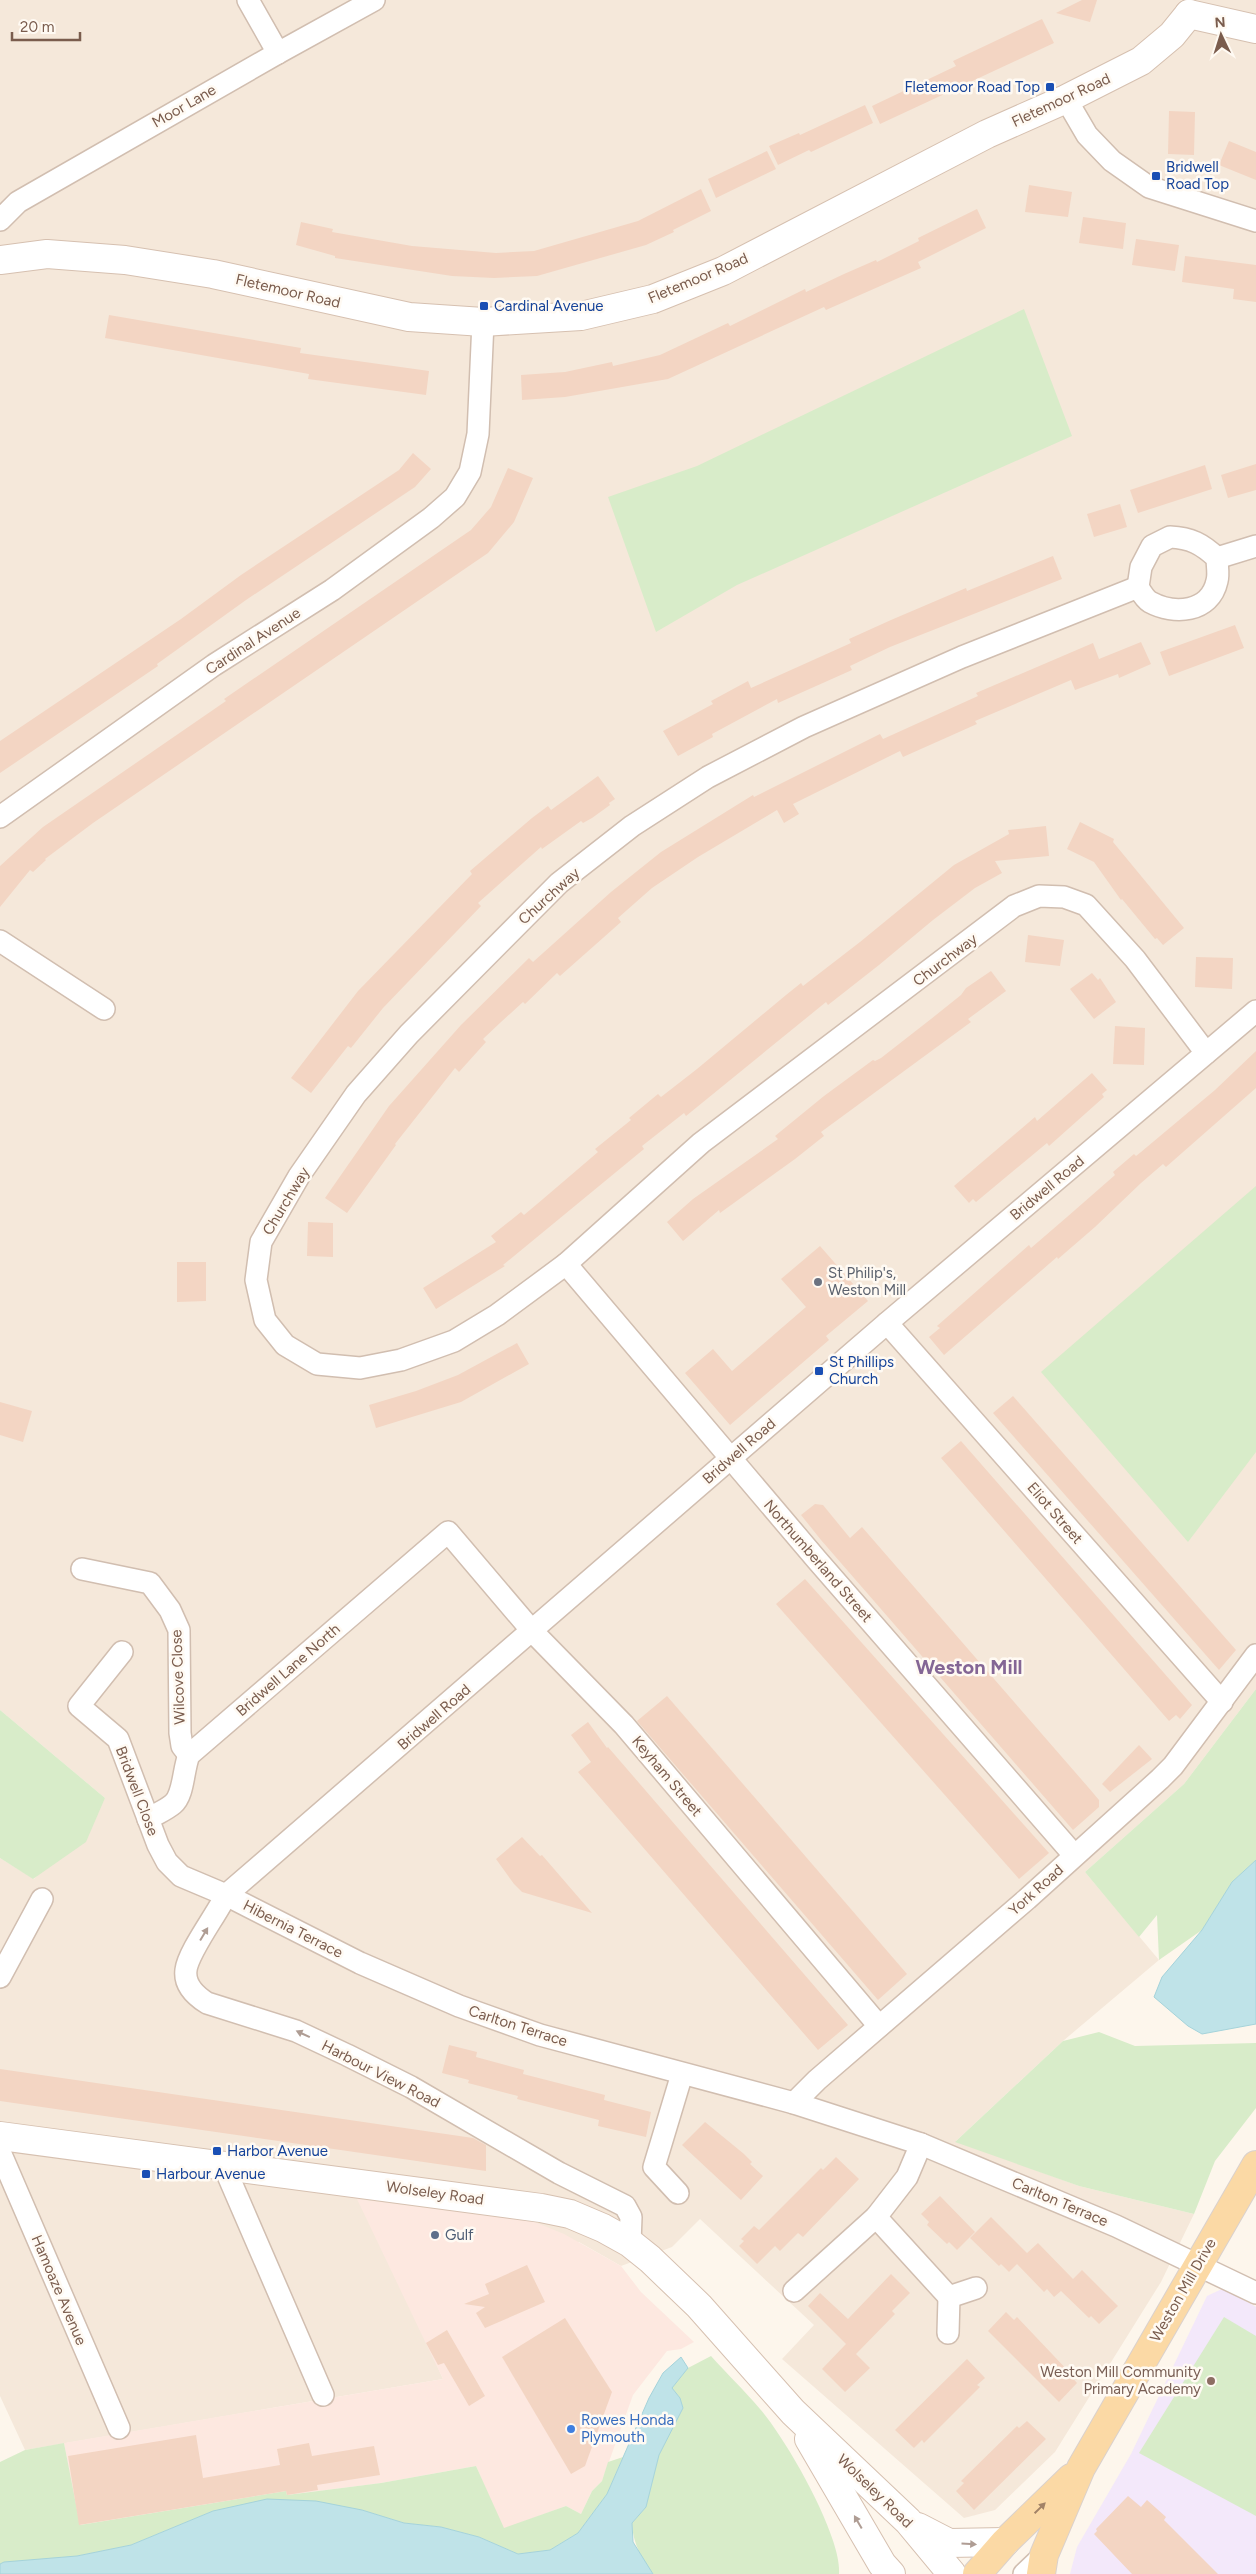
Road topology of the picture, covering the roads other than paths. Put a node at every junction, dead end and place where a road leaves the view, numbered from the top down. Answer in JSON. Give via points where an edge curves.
{"nodes":[{"id":1,"x":248,"y":0,"type":"edge"},
{"id":2,"x":374,"y":0,"type":"edge"},
{"id":3,"x":1184,"y":7,"type":"edge"},
{"id":4,"x":1256,"y":28,"type":"edge"},
{"id":5,"x":278,"y":53,"type":"junction"},
{"id":6,"x":1066,"y":99,"type":"junction"},
{"id":7,"x":0,"y":220,"type":"edge"},
{"id":8,"x":1256,"y":221,"type":"edge"},
{"id":9,"x":0,"y":260,"type":"edge"},
{"id":10,"x":483,"y":322,"type":"junction"},
{"id":11,"x":1256,"y":546,"type":"edge"},
{"id":12,"x":1217,"y":558,"type":"junction"},
{"id":13,"x":1138,"y":588,"type":"junction"},
{"id":14,"x":0,"y":817,"type":"edge"},
{"id":15,"x":0,"y":941,"type":"edge"},
{"id":16,"x":104,"y":1009,"type":"dead end"},
{"id":17,"x":1256,"y":1011,"type":"edge"},
{"id":18,"x":1206,"y":1053,"type":"junction"},
{"id":19,"x":566,"y":1264,"type":"junction"},
{"id":20,"x":888,"y":1323,"type":"junction"},
{"id":21,"x":731,"y":1458,"type":"junction"},
{"id":22,"x":448,"y":1532,"type":"joint"},
{"id":23,"x":82,"y":1569,"type":"dead end"},
{"id":24,"x":533,"y":1632,"type":"junction"},
{"id":25,"x":122,"y":1652,"type":"dead end"},
{"id":26,"x":1256,"y":1655,"type":"edge"},
{"id":27,"x":1222,"y":1702,"type":"junction"},
{"id":28,"x":189,"y":1755,"type":"junction"},
{"id":29,"x":148,"y":1819,"type":"junction"},
{"id":30,"x":1074,"y":1855,"type":"junction"},
{"id":31,"x":226,"y":1895,"type":"junction"},
{"id":32,"x":42,"y":1900,"type":"dead end"},
{"id":33,"x":360,"y":1963,"type":"joint"},
{"id":34,"x":0,"y":1977,"type":"edge"},
{"id":35,"x":879,"y":2026,"type":"junction"},
{"id":36,"x":682,"y":2074,"type":"junction"},
{"id":37,"x":794,"y":2103,"type":"junction"},
{"id":38,"x":0,"y":2136,"type":"edge"},
{"id":39,"x":921,"y":2144,"type":"junction"},
{"id":40,"x":0,"y":2152,"type":"edge"},
{"id":41,"x":223,"y":2164,"type":"junction"},
{"id":42,"x":1256,"y":2165,"type":"edge"},
{"id":43,"x":678,"y":2193,"type":"dead end"},
{"id":44,"x":876,"y":2217,"type":"junction"},
{"id":45,"x":630,"y":2243,"type":"junction"},
{"id":46,"x":1198,"y":2264,"type":"junction"},
{"id":47,"x":976,"y":2288,"type":"dead end"},
{"id":48,"x":794,"y":2292,"type":"dead end"},
{"id":49,"x":1256,"y":2293,"type":"edge"},
{"id":50,"x":949,"y":2297,"type":"junction"},
{"id":51,"x":948,"y":2333,"type":"dead end"},
{"id":52,"x":323,"y":2395,"type":"dead end"},
{"id":53,"x":793,"y":2412,"type":"junction"},
{"id":54,"x":119,"y":2428,"type":"dead end"},
{"id":55,"x":1081,"y":2468,"type":"junction"},
{"id":56,"x":908,"y":2521,"type":"junction"},
{"id":57,"x":1005,"y":2542,"type":"junction"},
{"id":58,"x":1043,"y":2564,"type":"edge"},
{"id":59,"x":885,"y":2571,"type":"edge"},
{"id":60,"x":980,"y":2571,"type":"edge"},
{"id":61,"x":952,"y":2574,"type":"edge"},
{"id":62,"x":1024,"y":2574,"type":"edge"}],
"edges":[{"from":1,"to":5,"type":"street"},
{"from":2,"to":5,"type":"street","name":"Moor Lane"},
{"from":3,"to":4,"type":"street"},
{"from":3,"to":6,"type":"street","name":"Fletemoor Road","via":[[1172,35],[1141,61]]},
{"from":5,"to":7,"type":"street","name":"Moor Lane","via":[[18,202]]},
{"from":6,"to":8,"type":"street","via":[[1087,135],[1112,161],[1150,187]]},
{"from":6,"to":10,"type":"street","name":"Fletemoor Road","via":[[987,134],[723,271],[653,299],[581,316]]},
{"from":9,"to":10,"type":"street","name":"Fletemoor Road","via":[[47,254],[125,260],[213,274],[409,317]]},
{"from":10,"to":14,"type":"street","name":"Cardinal Avenue","via":[[478,434],[470,472],[455,497],[332,590],[214,664]]},
{"from":11,"to":12,"type":"street"},
{"from":12,"to":13,"type":"street","via":[[1189,538],[1170,537],[1152,546],[1141,567]]},
{"from":12,"to":13,"type":"street","via":[[1217,582],[1209,597],[1194,609],[1174,610],[1149,602]]},
{"from":13,"to":19,"type":"street","name":"Churchway","via":[[962,657],[804,727],[708,777],[632,826],[573,872],[464,977],[356,1094],[299,1176],[261,1242],[256,1280],[265,1320],[285,1345],[317,1364],[360,1368],[401,1360],[454,1341],[497,1315]]},
{"from":15,"to":16,"type":"street"},
{"from":17,"to":18,"type":"street","name":"Bridwell Road"},
{"from":18,"to":19,"type":"street","name":"Churchway","via":[[1135,959],[1086,905],[1064,897],[1039,896],[1014,906],[702,1143]]},
{"from":18,"to":20,"type":"street","name":"Bridwell Road"},
{"from":19,"to":21,"type":"street","name":"Northumberland Street"},
{"from":20,"to":21,"type":"street","name":"Bridwell Road"},
{"from":20,"to":27,"type":"street","name":"Eliot Street"},
{"from":21,"to":24,"type":"street","name":"Bridwell Road"},
{"from":21,"to":30,"type":"street","name":"Northumberland Street"},
{"from":22,"to":24,"type":"street","name":"Keyham Street"},
{"from":22,"to":28,"type":"street","name":"Bridwell Lane North"},
{"from":23,"to":28,"type":"street","name":"Wilcove Close","via":[[150,1583],[170,1610],[179,1630],[180,1733],[182,1746]]},
{"from":24,"to":31,"type":"street","name":"Bridwell Road"},
{"from":24,"to":35,"type":"street","name":"Keyham Street","via":[[624,1725]]},
{"from":25,"to":29,"type":"street","name":"Bridwell Close","via":[[79,1706],[118,1739]]},
{"from":26,"to":27,"type":"street","name":"York Road"},
{"from":27,"to":30,"type":"street","name":"York Road","via":[[1173,1766]]},
{"from":28,"to":29,"type":"street","via":[[179,1797]]},
{"from":29,"to":31,"type":"street","name":"Bridwell Close","via":[[167,1862],[181,1876]]},
{"from":30,"to":35,"type":"street","name":"York Road"},
{"from":31,"to":33,"type":"street","name":"Hibernia Terrace"},
{"from":45,"to":31,"type":"street","name":"Harbour View Road","one_way":true,"via":[[631,2217],[625,2206],[559,2173],[411,2087],[347,2055],[296,2031],[207,2003],[195,1996],[187,1982],[186,1970]]},
{"from":32,"to":34,"type":"street"},
{"from":33,"to":36,"type":"street","name":"Carlton Terrace","via":[[459,2006],[540,2035]]},
{"from":35,"to":37,"type":"street","name":"York Road"},
{"from":36,"to":37,"type":"street","name":"Carlton Terrace"},
{"from":36,"to":43,"type":"street","via":[[654,2167]]},
{"from":37,"to":39,"type":"street","name":"Carlton Terrace"},
{"from":38,"to":41,"type":"street","name":"Wolseley Road"},
{"from":39,"to":44,"type":"street","via":[[907,2177]]},
{"from":39,"to":46,"type":"street","name":"Carlton Terrace","via":[[1108,2222]]},
{"from":40,"to":54,"type":"street","name":"Hamoaze Avenue"},
{"from":41,"to":45,"type":"street","name":"Wolseley Road","via":[[541,2208],[570,2214]]},
{"from":41,"to":52,"type":"street"},
{"from":42,"to":46,"type":"main road","name":"Weston Mill Drive"},
{"from":44,"to":48,"type":"street"},
{"from":44,"to":50,"type":"street"},
{"from":45,"to":53,"type":"street","name":"Wolseley Road","via":[[699,2306]]},
{"from":46,"to":49,"type":"street","name":"Carlton Terrace"},
{"from":46,"to":55,"type":"main road","name":"Weston Mill Drive"},
{"from":47,"to":50,"type":"street"},
{"from":50,"to":51,"type":"street"},
{"from":53,"to":56,"type":"street","name":"Wolseley Road"},
{"from":59,"to":53,"type":"street","name":"Wolseley Road","one_way":true},
{"from":57,"to":55,"type":"main road","name":"Weston Mill Drive","one_way":true},
{"from":55,"to":58,"type":"main road","name":"Weston Mill Drive"},
{"from":56,"to":57,"type":"street","one_way":true,"via":[[948,2543]]},
{"from":56,"to":61,"type":"street","name":"Wolseley Road"},
{"from":57,"to":60,"type":"main road","name":"Weston Mill Drive"},
{"from":58,"to":62,"type":"street"}]}
